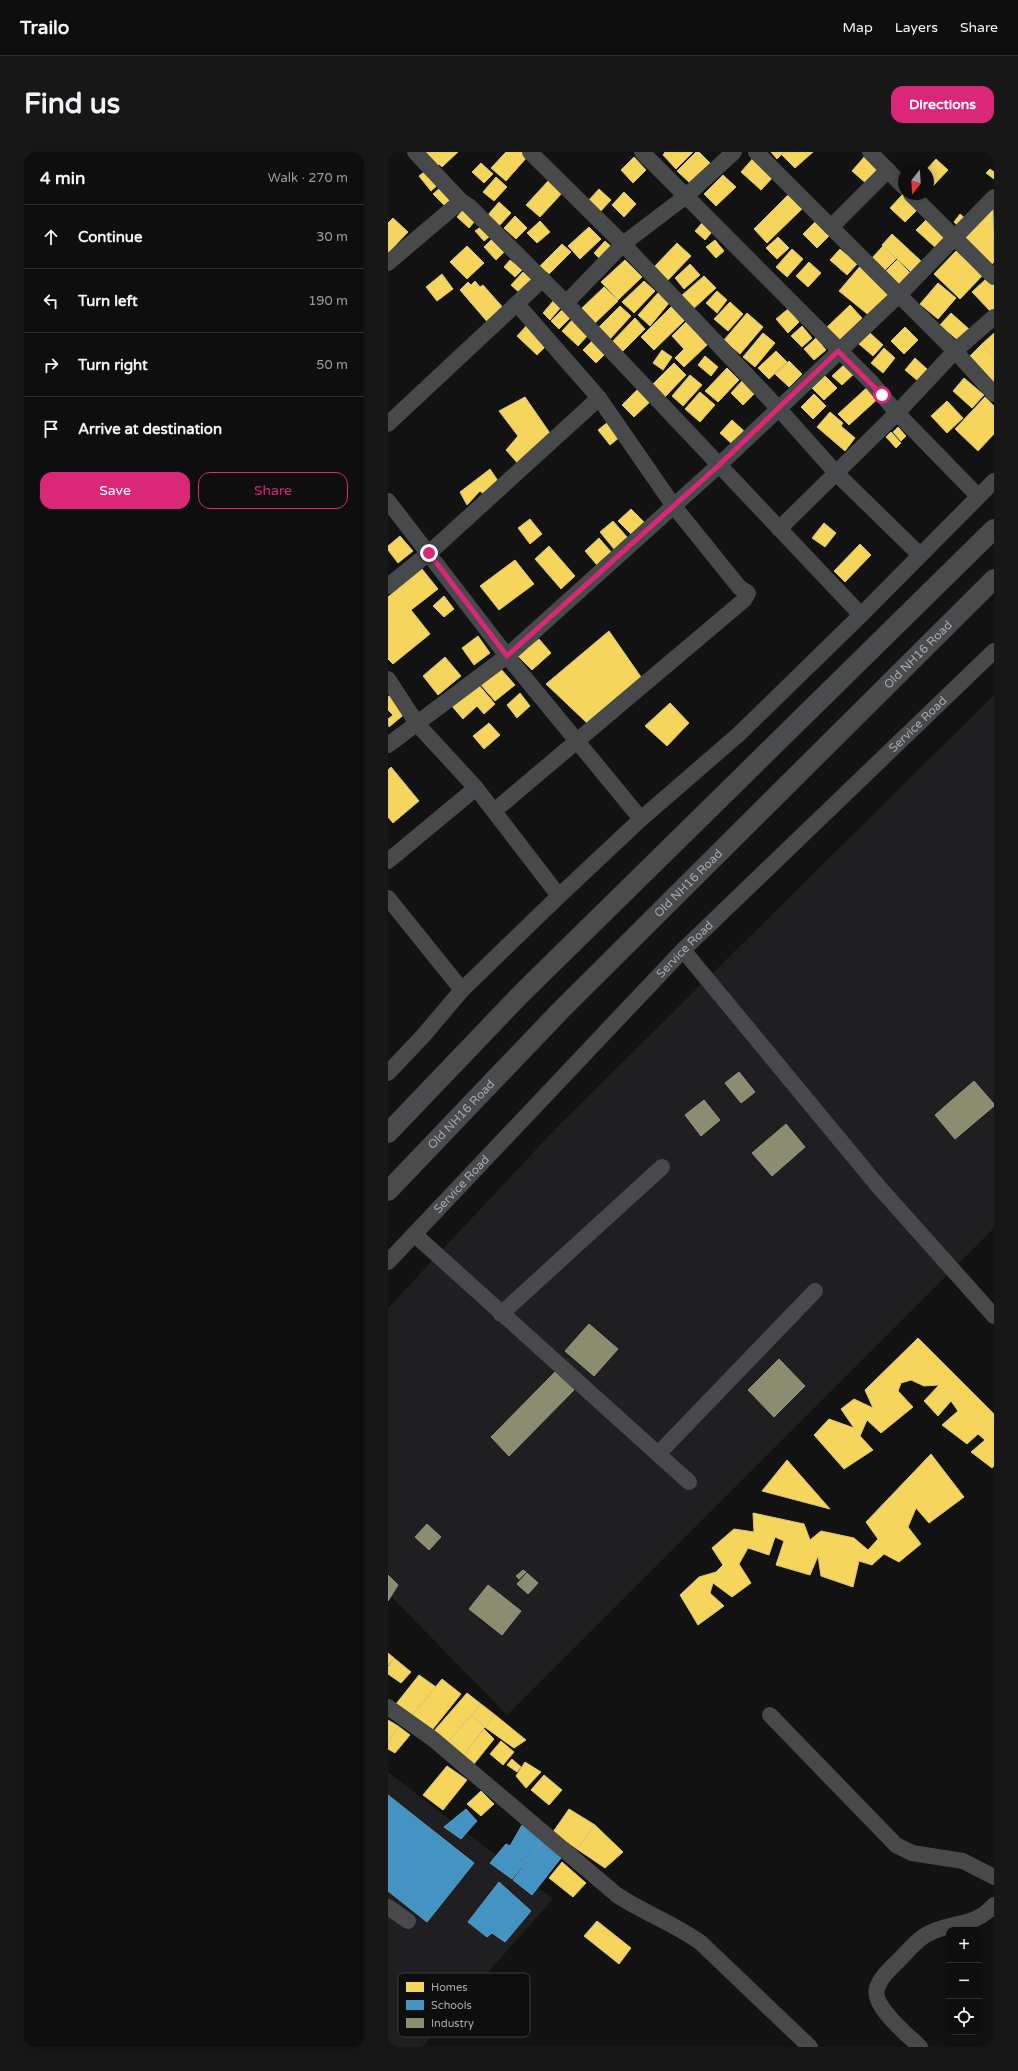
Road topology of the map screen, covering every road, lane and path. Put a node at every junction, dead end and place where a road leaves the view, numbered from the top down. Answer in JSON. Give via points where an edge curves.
{"nodes":[{"id":1,"x":415,"y":152,"type":"edge"},
{"id":2,"x":530,"y":152,"type":"edge"},
{"id":3,"x":642,"y":152,"type":"edge"},
{"id":4,"x":734,"y":152,"type":"edge"},
{"id":5,"x":756,"y":152,"type":"edge"},
{"id":6,"x":870,"y":152,"type":"edge"},
{"id":7,"x":888,"y":170,"type":"junction"},
{"id":8,"x":898,"y":181,"type":"edge"},
{"id":9,"x":686,"y":196,"type":"junction"},
{"id":10,"x":994,"y":196,"type":"edge"},
{"id":11,"x":917,"y":200,"type":"edge"},
{"id":12,"x":461,"y":201,"type":"junction"},
{"id":13,"x":831,"y":226,"type":"junction"},
{"id":14,"x":954,"y":239,"type":"junction"},
{"id":15,"x":623,"y":244,"type":"junction"},
{"id":16,"x":388,"y":263,"type":"edge"},
{"id":17,"x":994,"y":277,"type":"edge"},
{"id":18,"x":543,"y":280,"type":"junction"},
{"id":19,"x":899,"y":295,"type":"junction"},
{"id":20,"x":566,"y":302,"type":"junction"},
{"id":21,"x":517,"y":304,"type":"junction"},
{"id":22,"x":994,"y":317,"type":"edge"},
{"id":23,"x":838,"y":351,"type":"junction"},
{"id":24,"x":955,"y":352,"type":"junction"},
{"id":25,"x":994,"y":394,"type":"edge"},
{"id":26,"x":599,"y":398,"type":"junction"},
{"id":27,"x":779,"y":409,"type":"junction"},
{"id":28,"x":897,"y":413,"type":"junction"},
{"id":29,"x":388,"y":424,"type":"edge"},
{"id":30,"x":718,"y":466,"type":"junction"},
{"id":31,"x":837,"y":474,"type":"junction"},
{"id":32,"x":994,"y":481,"type":"edge"},
{"id":33,"x":978,"y":496,"type":"junction"},
{"id":34,"x":388,"y":501,"type":"edge"},
{"id":35,"x":674,"y":505,"type":"junction"},
{"id":36,"x":779,"y":529,"type":"junction"},
{"id":37,"x":994,"y":529,"type":"edge"},
{"id":38,"x":429,"y":553,"type":"junction"},
{"id":39,"x":920,"y":555,"type":"junction"},
{"id":40,"x":994,"y":579,"type":"edge"},
{"id":41,"x":388,"y":586,"type":"edge"},
{"id":42,"x":861,"y":615,"type":"junction"},
{"id":43,"x":994,"y":650,"type":"edge"},
{"id":44,"x":507,"y":656,"type":"junction"},
{"id":45,"x":388,"y":679,"type":"edge"},
{"id":46,"x":418,"y":725,"type":"junction"},
{"id":47,"x":578,"y":741,"type":"junction"},
{"id":48,"x":388,"y":745,"type":"edge"},
{"id":49,"x":476,"y":788,"type":"junction"},
{"id":50,"x":494,"y":811,"type":"junction"},
{"id":51,"x":641,"y":820,"type":"junction"},
{"id":52,"x":388,"y":861,"type":"edge"},
{"id":53,"x":559,"y":896,"type":"junction"},
{"id":54,"x":388,"y":898,"type":"edge"},
{"id":55,"x":683,"y":950,"type":"junction"},
{"id":56,"x":462,"y":990,"type":"junction"},
{"id":57,"x":388,"y":1073,"type":"edge"},
{"id":58,"x":388,"y":1133,"type":"edge"},
{"id":59,"x":662,"y":1167,"type":"dead end"},
{"id":60,"x":388,"y":1191,"type":"edge"},
{"id":61,"x":414,"y":1234,"type":"junction"},
{"id":62,"x":388,"y":1262,"type":"edge"},
{"id":63,"x":815,"y":1291,"type":"dead end"},
{"id":64,"x":501,"y":1314,"type":"junction"},
{"id":65,"x":994,"y":1316,"type":"edge"},
{"id":66,"x":659,"y":1453,"type":"junction"},
{"id":67,"x":689,"y":1482,"type":"dead end"},
{"id":68,"x":388,"y":1707,"type":"edge"},
{"id":69,"x":770,"y":1715,"type":"dead end"},
{"id":70,"x":994,"y":1877,"type":"edge"},
{"id":71,"x":994,"y":1905,"type":"edge"},
{"id":72,"x":388,"y":1907,"type":"edge"},
{"id":73,"x":408,"y":1921,"type":"dead end"},
{"id":74,"x":797,"y":2041,"type":"edge"},
{"id":75,"x":810,"y":2047,"type":"edge"},
{"id":76,"x":920,"y":2047,"type":"edge"}],
"edges":[{"from":1,"to":12,"type":"street"},
{"from":2,"to":15,"type":"street"},
{"from":3,"to":9,"type":"street"},
{"from":4,"to":9,"type":"street"},
{"from":5,"to":13,"type":"street"},
{"from":6,"to":7,"type":"street"},
{"from":7,"to":8,"type":"street"},
{"from":7,"to":13,"type":"street"},
{"from":9,"to":15,"type":"street"},
{"from":9,"to":23,"type":"street"},
{"from":10,"to":14,"type":"street"},
{"from":11,"to":14,"type":"street"},
{"from":12,"to":16,"type":"street"},
{"from":12,"to":18,"type":"street"},
{"from":13,"to":19,"type":"street"},
{"from":14,"to":17,"type":"street"},
{"from":14,"to":19,"type":"street"},
{"from":15,"to":20,"type":"street"},
{"from":15,"to":27,"type":"street"},
{"from":18,"to":20,"type":"street"},
{"from":18,"to":21,"type":"street"},
{"from":19,"to":23,"type":"street"},
{"from":19,"to":24,"type":"street"},
{"from":20,"to":30,"type":"street"},
{"from":21,"to":26,"type":"street"},
{"from":21,"to":29,"type":"street"},
{"from":22,"to":24,"type":"street"},
{"from":23,"to":27,"type":"street"},
{"from":23,"to":28,"type":"street","via":[[872,383]]},
{"from":24,"to":25,"type":"street"},
{"from":24,"to":28,"type":"street"},
{"from":26,"to":35,"type":"street"},
{"from":26,"to":38,"type":"street"},
{"from":27,"to":30,"type":"street"},
{"from":27,"to":31,"type":"street"},
{"from":28,"to":31,"type":"street"},
{"from":28,"to":33,"type":"street"},
{"from":30,"to":35,"type":"street"},
{"from":30,"to":36,"type":"street"},
{"from":31,"to":36,"type":"street"},
{"from":31,"to":39,"type":"street"},
{"from":32,"to":33,"type":"street"},
{"from":33,"to":39,"type":"street"},
{"from":34,"to":38,"type":"street"},
{"from":35,"to":44,"type":"street"},
{"from":35,"to":47,"type":"street","via":[[739,587],[748,593],[744,600]]},
{"from":36,"to":42,"type":"street"},
{"from":37,"to":58,"type":"main road","via":[[521,994]]},
{"from":38,"to":41,"type":"street"},
{"from":38,"to":44,"type":"street"},
{"from":39,"to":42,"type":"street"},
{"from":40,"to":60,"type":"main road","name":"Old NH16 Road","via":[[560,1011]]},
{"from":42,"to":51,"type":"street","via":[[739,734]]},
{"from":43,"to":55,"type":"street","name":"Service Road"},
{"from":44,"to":46,"type":"street"},
{"from":44,"to":47,"type":"street"},
{"from":45,"to":46,"type":"street"},
{"from":46,"to":48,"type":"street"},
{"from":46,"to":49,"type":"street"},
{"from":47,"to":50,"type":"street"},
{"from":47,"to":51,"type":"street"},
{"from":49,"to":50,"type":"street"},
{"from":49,"to":52,"type":"street"},
{"from":50,"to":53,"type":"street"},
{"from":51,"to":53,"type":"street"},
{"from":53,"to":56,"type":"street"},
{"from":54,"to":56,"type":"street"},
{"from":55,"to":61,"type":"street","name":"Service Road","via":[[470,1178]]},
{"from":55,"to":65,"type":"street","via":[[878,1186]]},
{"from":56,"to":57,"type":"street"},
{"from":59,"to":64,"type":"street"},
{"from":61,"to":62,"type":"street","name":"Service Road"},
{"from":61,"to":64,"type":"street"},
{"from":63,"to":66,"type":"street"},
{"from":64,"to":66,"type":"street"},
{"from":66,"to":67,"type":"street"},
{"from":68,"to":74,"type":"street","via":[[433,1739],[617,1895],[688,1933],[701,1943]]},
{"from":69,"to":70,"type":"street","via":[[896,1845],[912,1852],[963,1861]]},
{"from":71,"to":76,"type":"street","via":[[985,1915],[970,1922],[924,1935],[883,1976],[876,1989],[877,2001]]},
{"from":72,"to":73,"type":"street"},
{"from":74,"to":75,"type":"street"}]}
